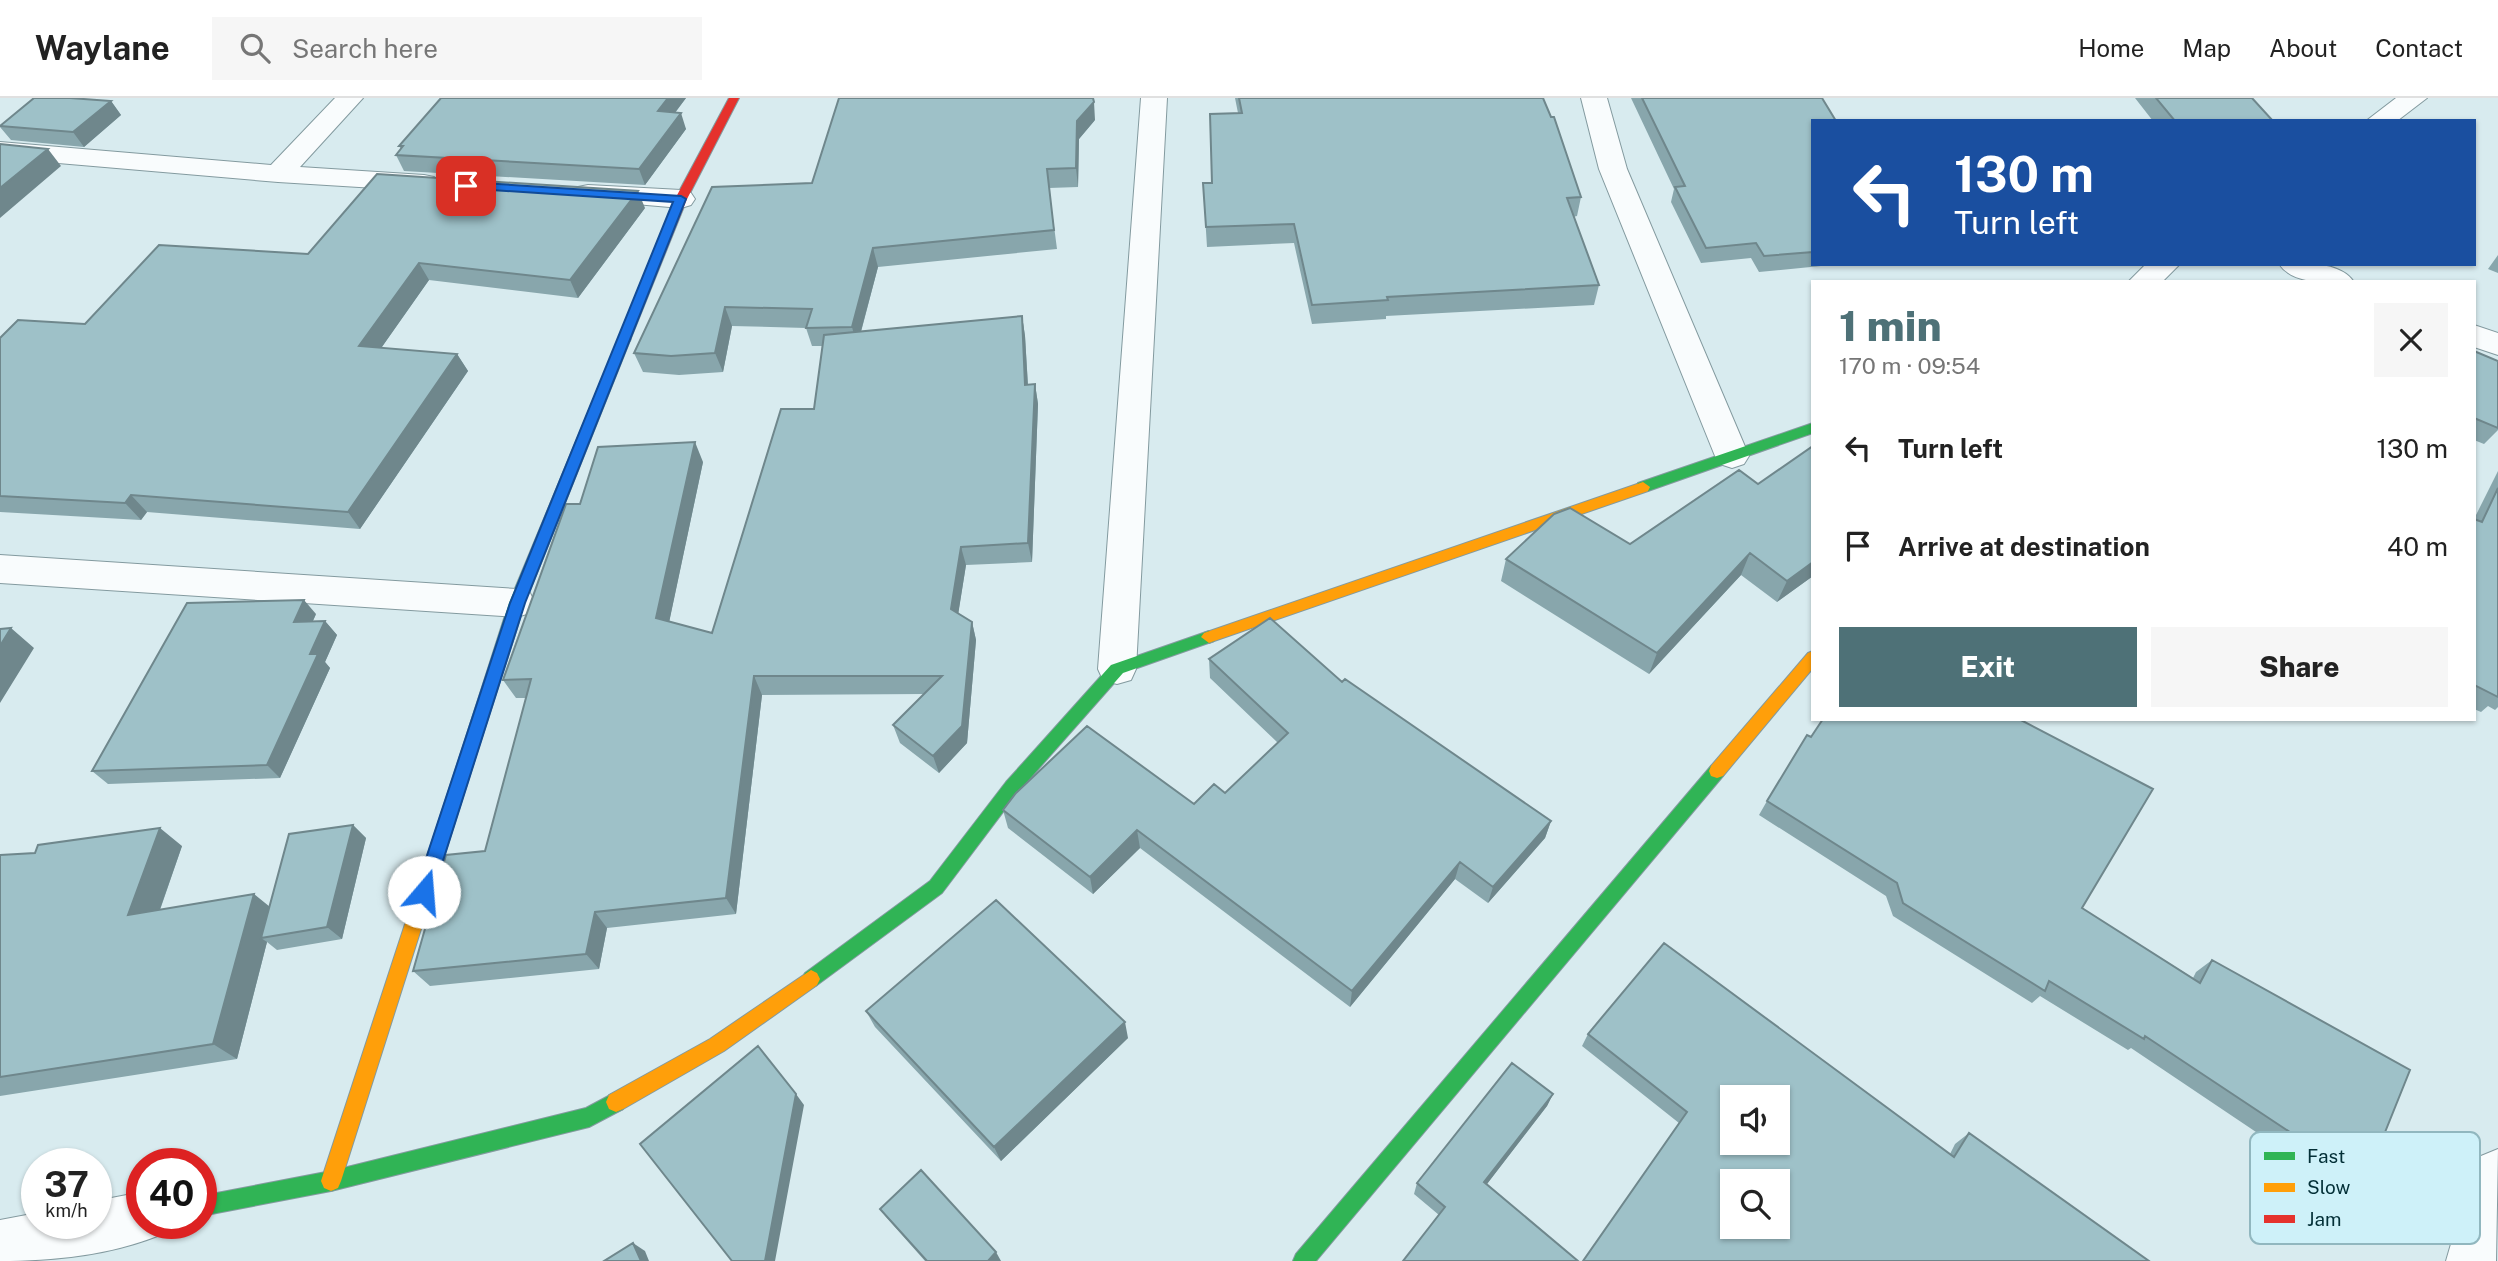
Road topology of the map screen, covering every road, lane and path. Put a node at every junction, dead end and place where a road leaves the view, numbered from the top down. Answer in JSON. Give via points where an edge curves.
{"nodes":[{"id":1,"x":350,"y":98,"type":"edge"},
{"id":2,"x":734,"y":98,"type":"edge"},
{"id":3,"x":1154,"y":98,"type":"edge"},
{"id":4,"x":1594,"y":98,"type":"edge"},
{"id":5,"x":2414,"y":98,"type":"edge"},
{"id":6,"x":2382,"y":119,"type":"edge"},
{"id":7,"x":0,"y":150,"type":"edge"},
{"id":8,"x":278,"y":174,"type":"junction"},
{"id":9,"x":445,"y":184,"type":"edge"},
{"id":10,"x":556,"y":191,"type":"edge"},
{"id":11,"x":681,"y":199,"type":"junction"},
{"id":12,"x":2163,"y":266,"type":"edge"},
{"id":13,"x":2299,"y":266,"type":"edge"},
{"id":14,"x":2145,"y":280,"type":"edge"},
{"id":15,"x":2334,"y":280,"type":"edge"},
{"id":16,"x":2476,"y":336,"type":"edge"},
{"id":17,"x":2498,"y":345,"type":"edge"},
{"id":18,"x":1811,"y":429,"type":"edge"},
{"id":19,"x":1732,"y":456,"type":"junction"},
{"id":20,"x":0,"y":569,"type":"edge"},
{"id":21,"x":517,"y":603,"type":"junction"},
{"id":22,"x":1811,"y":659,"type":"edge"},
{"id":23,"x":1118,"y":669,"type":"junction"},
{"id":24,"x":2498,"y":1173,"type":"edge"},
{"id":25,"x":331,"y":1181,"type":"junction"},
{"id":26,"x":217,"y":1203,"type":"edge"},
{"id":27,"x":126,"y":1220,"type":"edge"},
{"id":28,"x":2480,"y":1225,"type":"edge"},
{"id":29,"x":2475,"y":1244,"type":"edge"},
{"id":30,"x":0,"y":1245,"type":"edge"},
{"id":31,"x":1303,"y":1261,"type":"edge"},
{"id":32,"x":2471,"y":1261,"type":"edge"}],
"edges":[{"from":1,"to":8,"type":"street"},
{"from":2,"to":11,"type":"street"},
{"from":3,"to":23,"type":"street"},
{"from":4,"to":19,"type":"street","via":[[1613,169]]},
{"from":5,"to":6,"type":"street"},
{"from":7,"to":8,"type":"street"},
{"from":8,"to":9,"type":"street"},
{"from":10,"to":11,"type":"street"},
{"from":11,"to":21,"type":"street"},
{"from":12,"to":14,"type":"street"},
{"from":13,"to":15,"type":"street"},
{"from":16,"to":17,"type":"street"},
{"from":18,"to":19,"type":"street"},
{"from":19,"to":23,"type":"street"},
{"from":20,"to":21,"type":"street"},
{"from":21,"to":25,"type":"street"},
{"from":22,"to":31,"type":"street"},
{"from":23,"to":25,"type":"street","via":[[1012,787],[936,887],[717,1045],[589,1118]]},
{"from":24,"to":28,"type":"street","via":[[2491,1182]]},
{"from":25,"to":26,"type":"street"},
{"from":27,"to":30,"type":"street"},
{"from":29,"to":32,"type":"street"}]}
